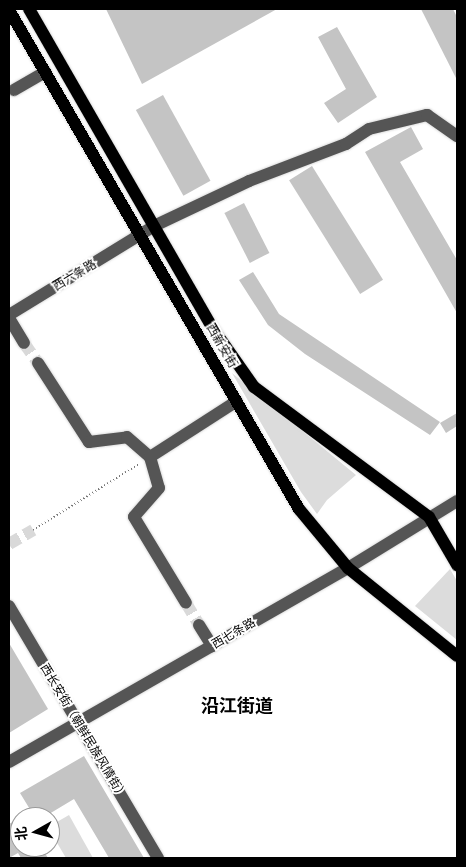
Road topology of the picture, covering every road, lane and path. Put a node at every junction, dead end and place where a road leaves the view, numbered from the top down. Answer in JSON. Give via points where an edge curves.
{"nodes":[{"id":1,"x":29,"y":9,"type":"edge"},
{"id":2,"x":9,"y":10,"type":"edge"},
{"id":3,"x":45,"y":72,"type":"junction"},
{"id":4,"x":14,"y":90,"type":"dead end"},
{"id":5,"x":457,"y":136,"type":"edge"},
{"id":6,"x":154,"y":226,"type":"junction"},
{"id":7,"x":141,"y":236,"type":"junction"},
{"id":8,"x":9,"y":317,"type":"edge"},
{"id":9,"x":24,"y":343,"type":"tunnel mouth"},
{"id":10,"x":38,"y":363,"type":"tunnel mouth"},
{"id":11,"x":237,"y":402,"type":"junction"},
{"id":12,"x":150,"y":457,"type":"junction"},
{"id":13,"x":457,"y":501,"type":"edge"},
{"id":14,"x":429,"y":517,"type":"junction"},
{"id":15,"x":32,"y":530,"type":"tunnel mouth"},
{"id":16,"x":457,"y":565,"type":"edge"},
{"id":17,"x":348,"y":568,"type":"junction"},
{"id":18,"x":186,"y":603,"type":"tunnel mouth"},
{"id":19,"x":9,"y":606,"type":"edge"},
{"id":20,"x":199,"y":625,"type":"tunnel mouth"},
{"id":21,"x":212,"y":646,"type":"junction"},
{"id":22,"x":457,"y":656,"type":"edge"},
{"id":23,"x":77,"y":724,"type":"junction"},
{"id":24,"x":9,"y":762,"type":"edge"},
{"id":25,"x":158,"y":858,"type":"edge"}],
"edges":[{"from":1,"to":6,"type":"main road","name":"西新安街"},
{"from":2,"to":3,"type":"main road","name":"西新安街"},
{"from":3,"to":4,"type":"street"},
{"from":3,"to":7,"type":"main road","name":"西新安街"},
{"from":5,"to":6,"type":"street","name":"西六条路","via":[[427,115],[369,129],[346,144],[249,181]]},
{"from":6,"to":7,"type":"street","name":"西六条路"},
{"from":6,"to":14,"type":"main road","name":"西新安街","via":[[212,327],[254,387]]},
{"from":7,"to":8,"type":"street","name":"西六条路"},
{"from":7,"to":11,"type":"main road","name":"西新安街"},
{"from":8,"to":9,"type":"street"},
{"from":10,"to":12,"type":"street","via":[[89,442],[127,437]]},
{"from":11,"to":12,"type":"street"},
{"from":11,"to":17,"type":"main road","name":"西新安街","via":[[299,508]]},
{"from":12,"to":15,"type":"path"},
{"from":12,"to":18,"type":"street","via":[[159,488],[134,517]]},
{"from":13,"to":14,"type":"street","name":"西七条路"},
{"from":14,"to":16,"type":"main road","name":"西新安街"},
{"from":14,"to":17,"type":"street","name":"西七条路"},
{"from":17,"to":21,"type":"street","name":"西七条路"},
{"from":17,"to":22,"type":"main road","name":"西新安街"},
{"from":19,"to":23,"type":"street","name":"西长安街（朝鲜民族风情街）"},
{"from":20,"to":21,"type":"street"},
{"from":21,"to":23,"type":"street","name":"西七条路"},
{"from":23,"to":24,"type":"street","name":"西七条路"},
{"from":23,"to":25,"type":"street","name":"西长安街（朝鲜民族风情街）"}]}
